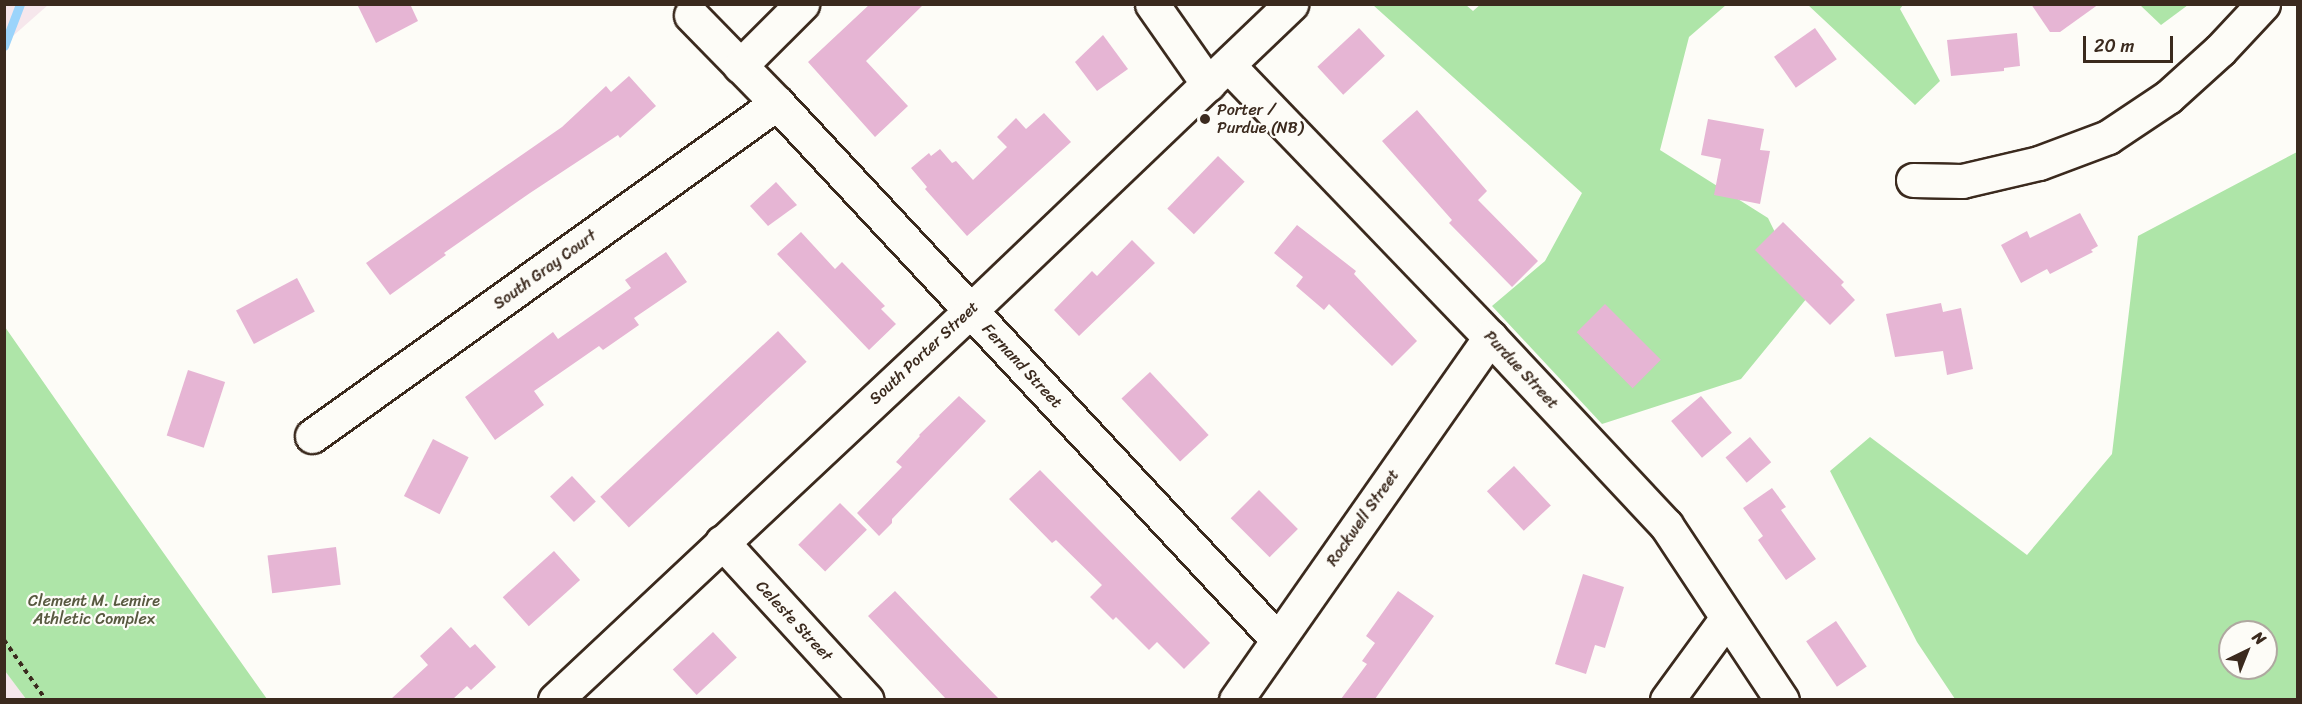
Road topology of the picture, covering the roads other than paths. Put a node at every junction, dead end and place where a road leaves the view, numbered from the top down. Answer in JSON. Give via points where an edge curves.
{"nodes":[{"id":1,"x":802,"y":4,"type":"edge"},
{"id":2,"x":1152,"y":4,"type":"edge"},
{"id":3,"x":1291,"y":4,"type":"edge"},
{"id":4,"x":2263,"y":4,"type":"edge"},
{"id":5,"x":691,"y":15,"type":"dead end"},
{"id":6,"x":740,"y":66,"type":"junction"},
{"id":7,"x":1218,"y":74,"type":"junction"},
{"id":8,"x":777,"y":103,"type":"junction"},
{"id":9,"x":1912,"y":180,"type":"dead end"},
{"id":10,"x":970,"y":310,"type":"junction"},
{"id":11,"x":1490,"y":337,"type":"junction"},
{"id":12,"x":312,"y":436,"type":"dead end"},
{"id":13,"x":722,"y":542,"type":"junction"},
{"id":14,"x":1726,"y":618,"type":"junction"},
{"id":15,"x":1278,"y":640,"type":"junction"},
{"id":16,"x":555,"y":699,"type":"edge"},
{"id":17,"x":867,"y":699,"type":"edge"},
{"id":18,"x":1236,"y":699,"type":"edge"},
{"id":19,"x":1667,"y":699,"type":"edge"},
{"id":20,"x":1782,"y":699,"type":"edge"}],
"edges":[{"from":1,"to":6,"type":"street"},
{"from":2,"to":7,"type":"street","name":"Purdue Street"},
{"from":3,"to":7,"type":"street","name":"South Porter Street"},
{"from":4,"to":9,"type":"street","via":[[2168,97],[2108,137],[2039,163],[1962,181]]},
{"from":5,"to":6,"type":"street","name":"Fernand Street"},
{"from":6,"to":8,"type":"street","name":"Fernand Street"},
{"from":7,"to":10,"type":"street","name":"South Porter Street"},
{"from":7,"to":11,"type":"street","name":"Purdue Street"},
{"from":8,"to":10,"type":"street","name":"Fernand Street"},
{"from":8,"to":12,"type":"street","name":"South Gray Court"},
{"from":10,"to":13,"type":"street","name":"South Porter Street"},
{"from":10,"to":15,"type":"street","name":"Fernand Street"},
{"from":11,"to":14,"type":"street","name":"Purdue Street","via":[[1666,525]]},
{"from":11,"to":15,"type":"street","name":"Rockwell Street"},
{"from":13,"to":16,"type":"street","name":"South Porter Street"},
{"from":13,"to":17,"type":"street","name":"Celeste Street"},
{"from":14,"to":19,"type":"street"},
{"from":14,"to":20,"type":"street","name":"Purdue Street"},
{"from":15,"to":18,"type":"street","name":"Rockwell Street"}]}
